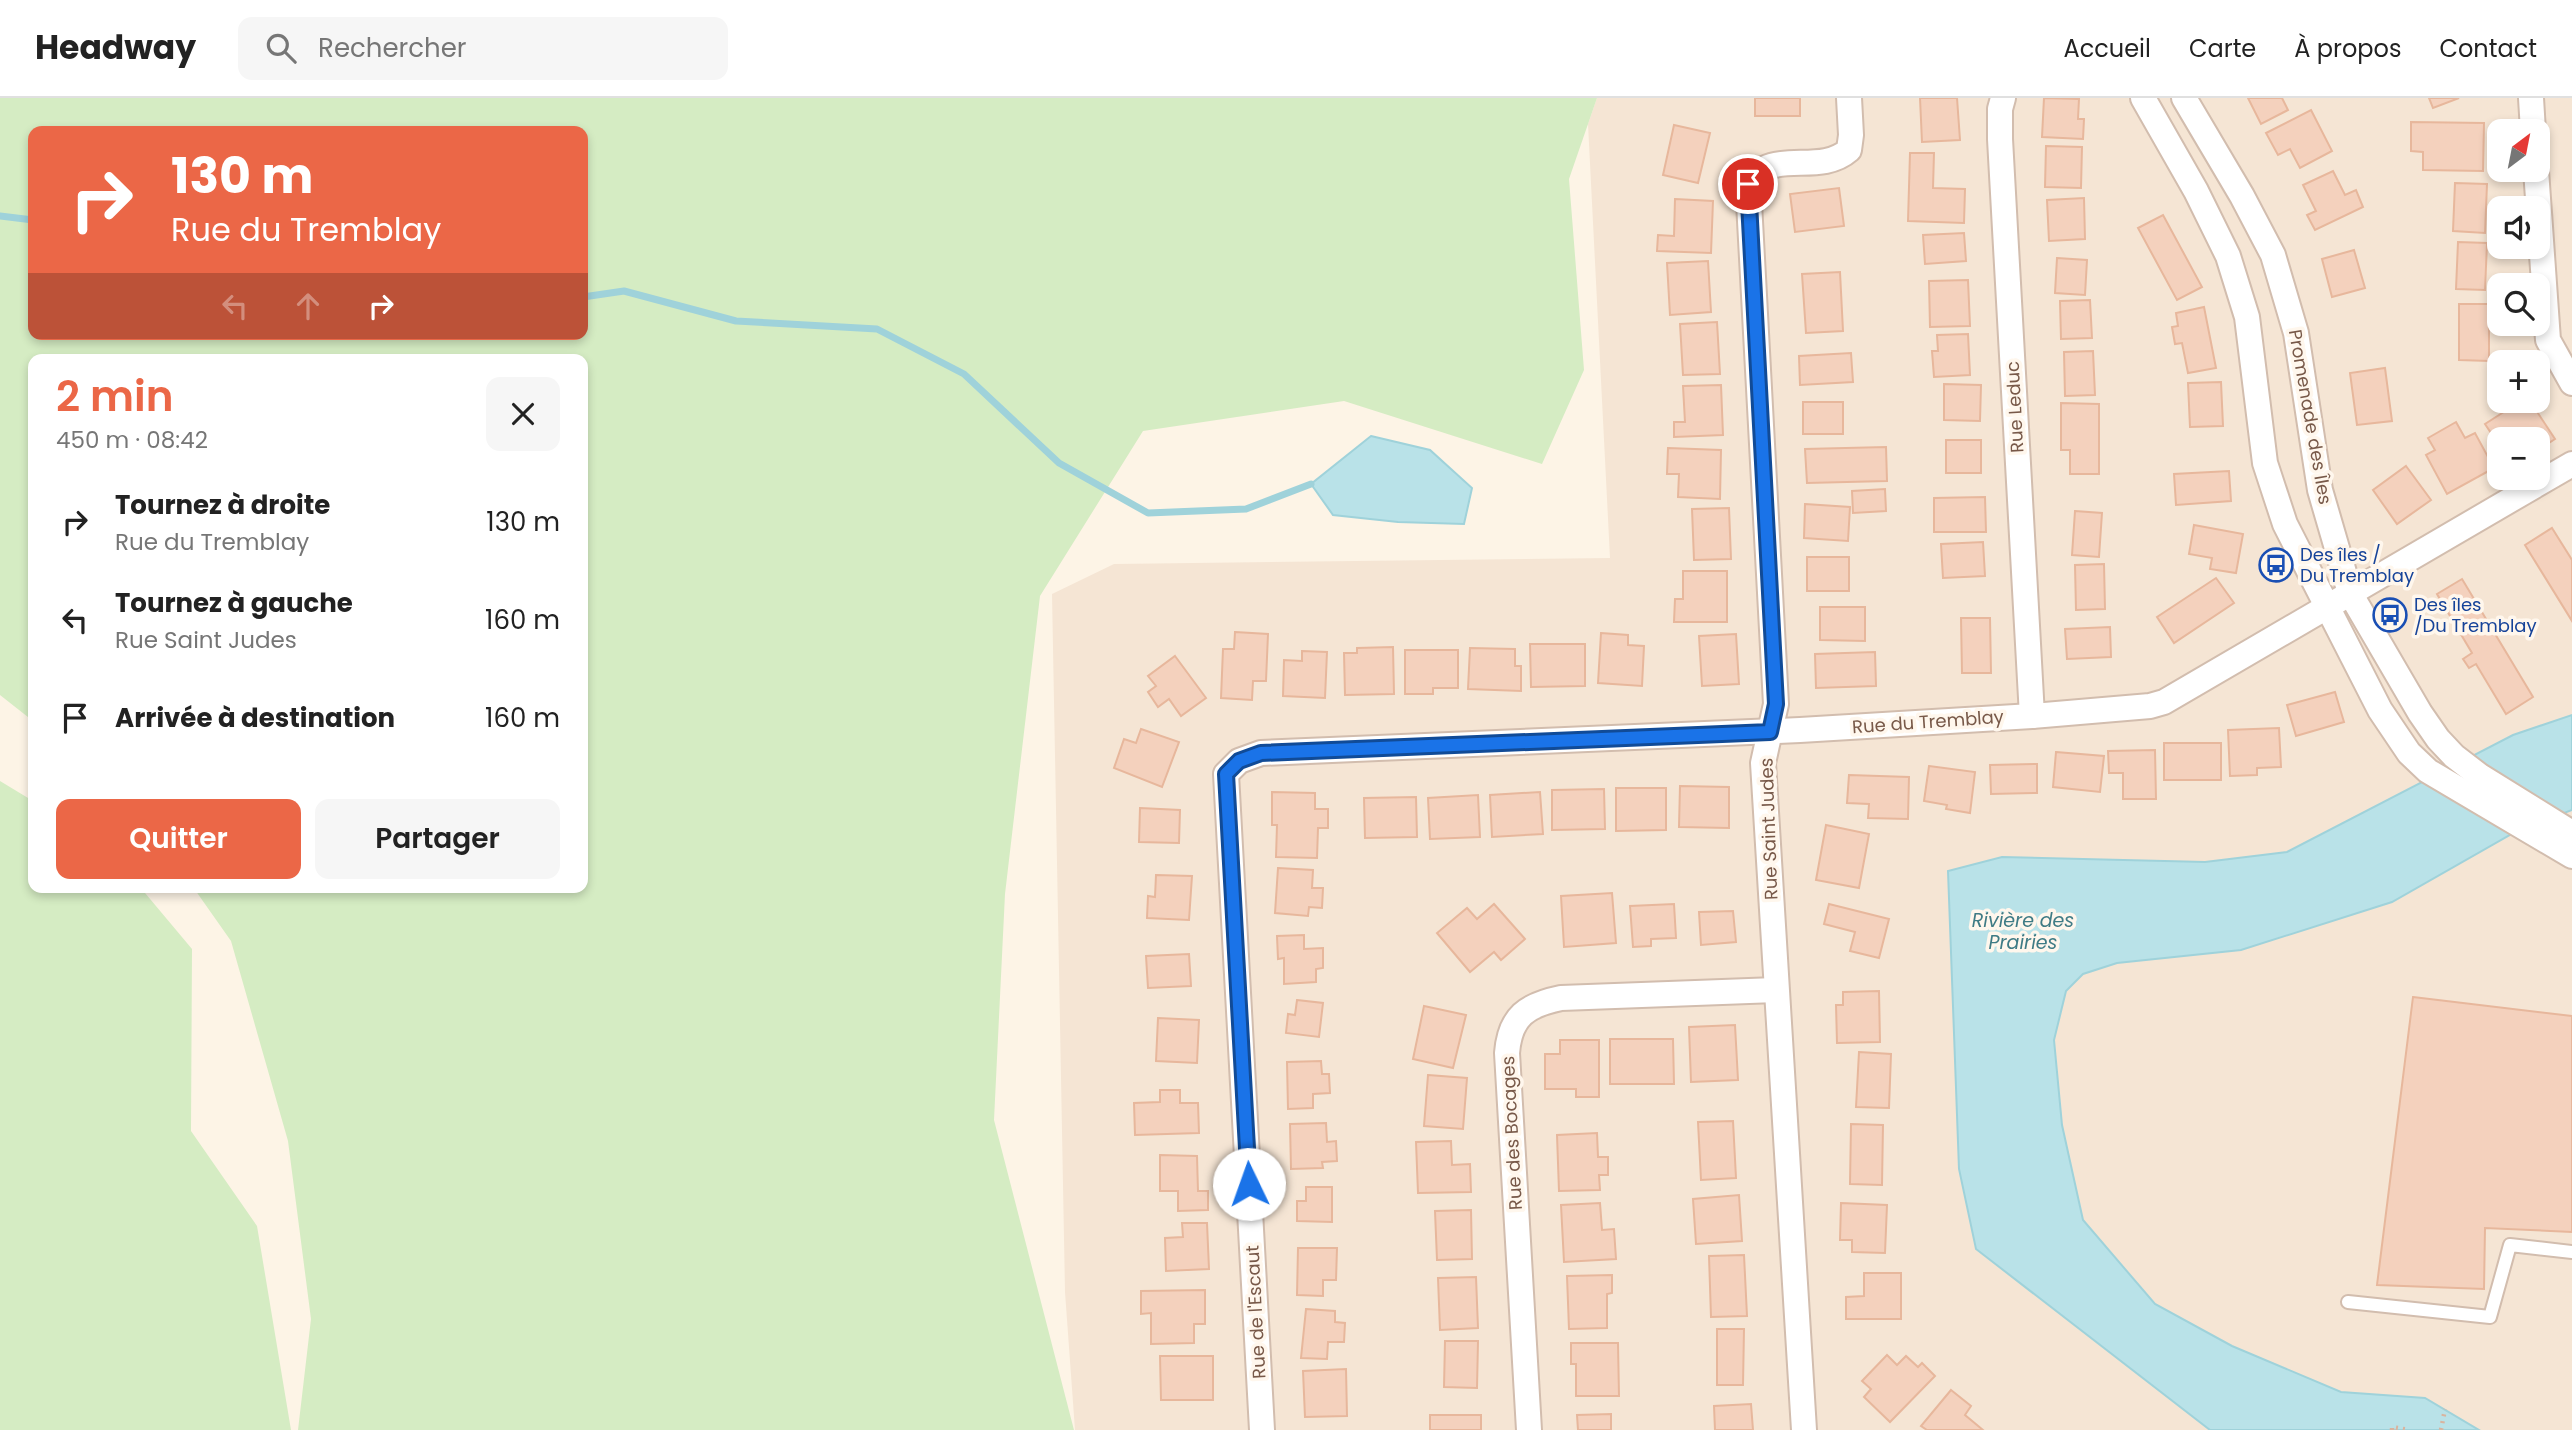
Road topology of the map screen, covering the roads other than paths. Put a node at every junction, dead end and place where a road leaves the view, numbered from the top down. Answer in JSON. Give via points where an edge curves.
{"nodes":[{"id":1,"x":1849,"y":98,"type":"edge"},
{"id":2,"x":2003,"y":98,"type":"edge"},
{"id":3,"x":2143,"y":98,"type":"edge"},
{"id":4,"x":2185,"y":98,"type":"edge"},
{"id":5,"x":2531,"y":98,"type":"edge"},
{"id":6,"x":2532,"y":119,"type":"edge"},
{"id":7,"x":2537,"y":182,"type":"edge"},
{"id":8,"x":2572,"y":383,"type":"edge"},
{"id":9,"x":2572,"y":464,"type":"edge"},
{"id":10,"x":2350,"y":593,"type":"junction"},
{"id":11,"x":2326,"y":608,"type":"junction"},
{"id":12,"x":2032,"y":716,"type":"junction"},
{"id":13,"x":1770,"y":732,"type":"junction"},
{"id":14,"x":1226,"y":774,"type":"joint"},
{"id":15,"x":2563,"y":835,"type":"edge"},
{"id":16,"x":2572,"y":856,"type":"edge"},
{"id":17,"x":1776,"y":990,"type":"junction"},
{"id":18,"x":2572,"y":1252,"type":"edge"},
{"id":19,"x":2348,"y":1302,"type":"dead end"},
{"id":20,"x":1262,"y":1430,"type":"edge"},
{"id":21,"x":1529,"y":1430,"type":"edge"},
{"id":22,"x":1804,"y":1430,"type":"edge"}],
"edges":[{"from":1,"to":13,"type":"street","name":"Rue Saint Judes","via":[[1852,135],[1849,150],[1839,159],[1770,164],[1748,184],[1776,704]]},
{"from":2,"to":12,"type":"street","name":"Rue Leduc","via":[[2000,139]]},
{"from":3,"to":11,"type":"street","name":"Promenade des Îles","via":[[2228,256],[2247,317],[2265,463],[2285,524]]},
{"from":4,"to":10,"type":"street","name":"Promenade des Îles","via":[[2273,255],[2296,332],[2320,490]]},
{"from":5,"to":6,"type":"street"},
{"from":7,"to":8,"type":"street","via":[[2547,341]]},
{"from":9,"to":10,"type":"street","name":"Rue du Tremblay"},
{"from":10,"to":11,"type":"street","name":"Rue du Tremblay"},
{"from":10,"to":15,"type":"street","name":"Promenade des Îles","via":[[2438,739],[2480,776]]},
{"from":11,"to":12,"type":"street","name":"Rue du Tremblay","via":[[2164,702]]},
{"from":11,"to":15,"type":"street","name":"Promenade des Îles","via":[[2380,710],[2409,753],[2428,771]]},
{"from":12,"to":13,"type":"street","name":"Rue du Tremblay"},
{"from":13,"to":14,"type":"street","name":"Rue du Tremblay","via":[[1261,753],[1239,761]]},
{"from":13,"to":17,"type":"street","name":"Rue Saint Judes","via":[[1763,763]]},
{"from":14,"to":20,"type":"street","name":"Rue de l'Escaut"},
{"from":15,"to":16,"type":"street","name":"Promenade des Îles"},
{"from":17,"to":21,"type":"street","name":"Rue des Bocages","via":[[1561,998],[1529,1008],[1511,1028],[1507,1053]]},
{"from":17,"to":22,"type":"street","name":"Rue Saint Judes"},
{"from":18,"to":19,"type":"lane","via":[[2511,1245],[2490,1317]]}]}
